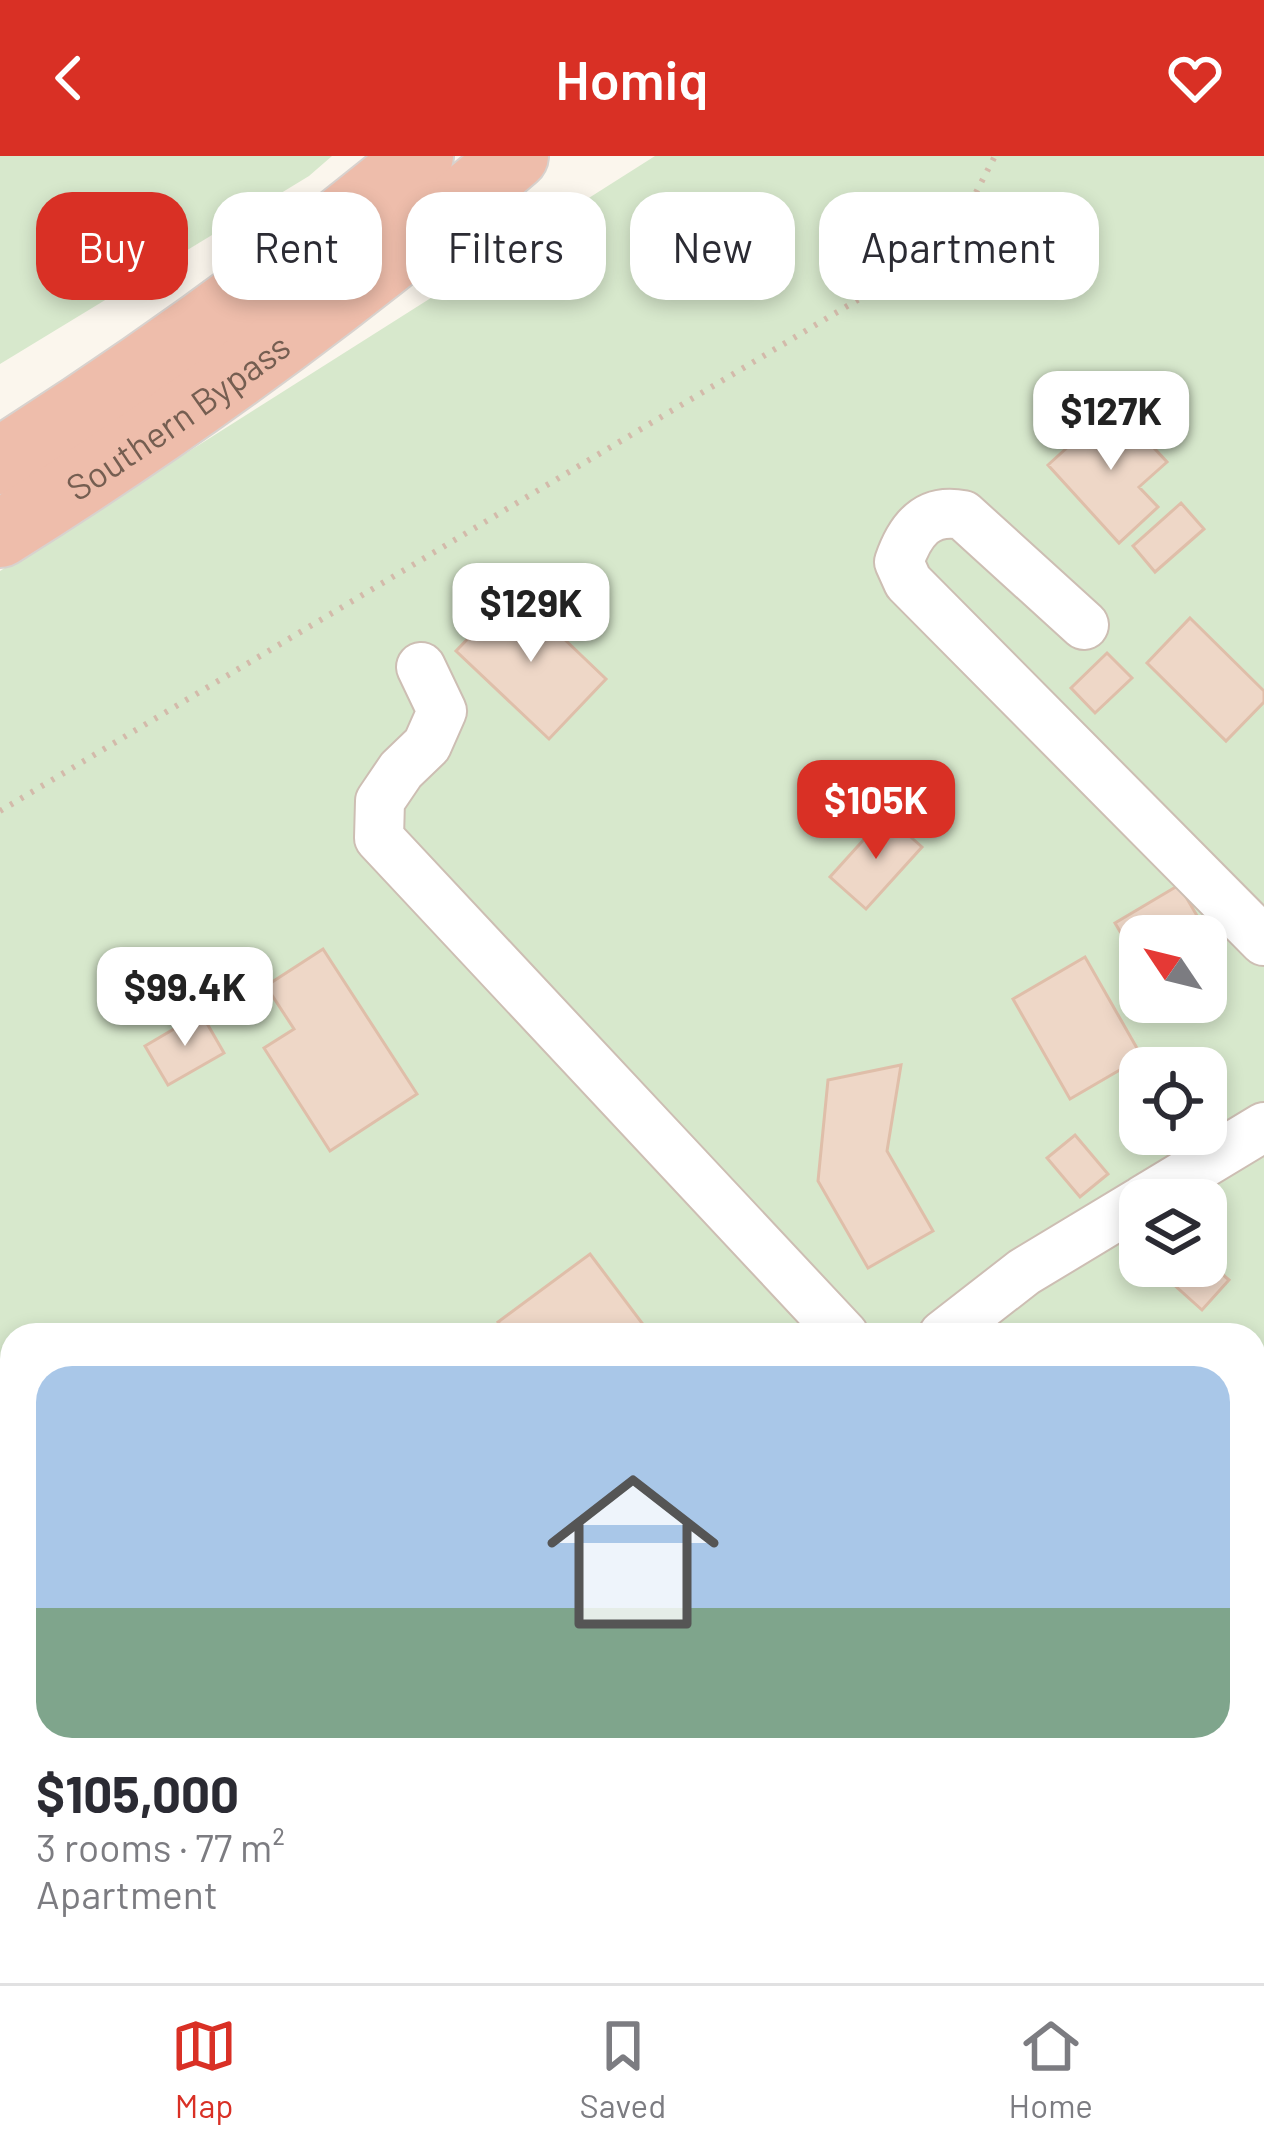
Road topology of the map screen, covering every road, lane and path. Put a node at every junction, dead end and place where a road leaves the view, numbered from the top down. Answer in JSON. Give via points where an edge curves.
{"nodes":[{"id":1,"x":420,"y":156,"type":"edge"},
{"id":2,"x":515,"y":156,"type":"edge"},
{"id":3,"x":995,"y":156,"type":"edge"},
{"id":4,"x":0,"y":461,"type":"edge"},
{"id":5,"x":0,"y":534,"type":"edge"},
{"id":6,"x":1084,"y":625,"type":"dead end"},
{"id":7,"x":422,"y":667,"type":"dead end"},
{"id":8,"x":0,"y":811,"type":"edge"},
{"id":9,"x":1264,"y":941,"type":"edge"},
{"id":10,"x":1264,"y":1126,"type":"edge"},
{"id":11,"x":1178,"y":1179,"type":"edge"},
{"id":12,"x":1119,"y":1215,"type":"edge"},
{"id":13,"x":833,"y":1323,"type":"edge"},
{"id":14,"x":958,"y":1323,"type":"edge"}],
"edges":[{"from":1,"to":4,"type":"highway","name":"Southern Bypass","via":[[111,391]]},
{"from":2,"to":5,"type":"highway","name":"Southern Bypass","via":[[314,319]]},
{"from":3,"to":8,"type":"path","via":[[948,246]]},
{"from":6,"to":9,"type":"street","via":[[963,515],[923,520],[907,538],[898,562],[908,582]]},
{"from":7,"to":13,"type":"street","via":[[442,711],[427,745],[380,801],[379,838]]},
{"from":10,"to":11,"type":"street"},
{"from":12,"to":14,"type":"street"}]}
